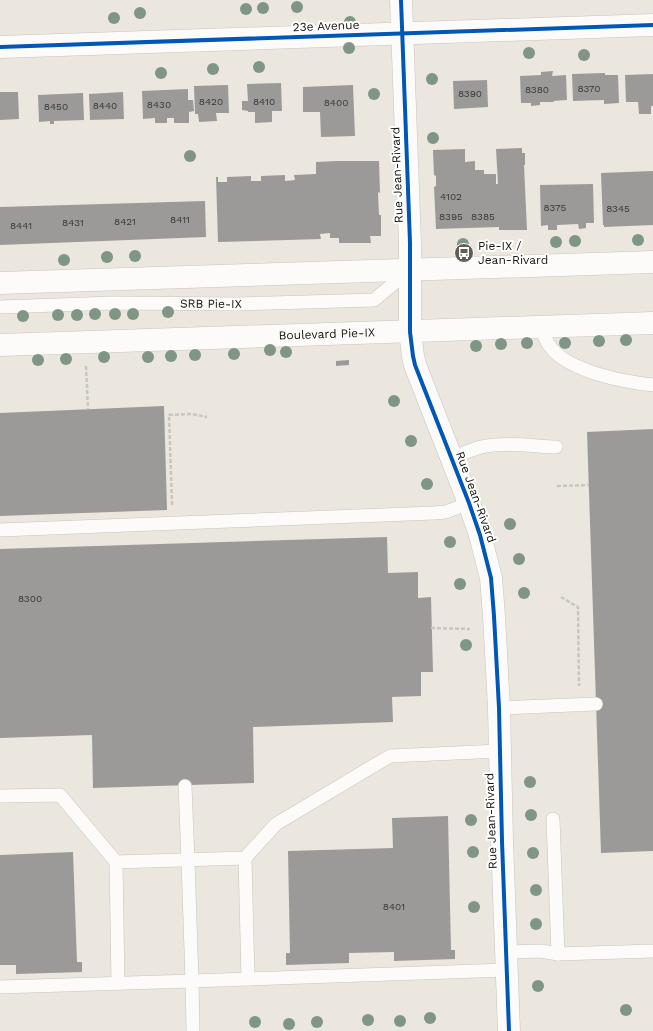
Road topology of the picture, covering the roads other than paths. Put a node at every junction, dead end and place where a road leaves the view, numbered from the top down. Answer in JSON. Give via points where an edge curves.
{"nodes":[{"id":1,"x":401,"y":0,"type":"edge"},
{"id":2,"x":653,"y":25,"type":"edge"},
{"id":3,"x":402,"y":33,"type":"junction"},
{"id":4,"x":0,"y":47,"type":"edge"},
{"id":5,"x":653,"y":262,"type":"edge"},
{"id":6,"x":410,"y":270,"type":"junction"},
{"id":7,"x":0,"y":283,"type":"edge"},
{"id":8,"x":0,"y":307,"type":"edge"},
{"id":9,"x":653,"y":323,"type":"edge"},
{"id":10,"x":542,"y":327,"type":"junction"},
{"id":11,"x":410,"y":332,"type":"junction"},
{"id":12,"x":0,"y":345,"type":"edge"},
{"id":13,"x":653,"y":385,"type":"edge"},
{"id":14,"x":556,"y":447,"type":"dead end"},
{"id":15,"x":452,"y":458,"type":"junction"},
{"id":16,"x":469,"y":503,"type":"junction"},
{"id":17,"x":0,"y":530,"type":"edge"},
{"id":18,"x":596,"y":704,"type":"dead end"},
{"id":19,"x":498,"y":708,"type":"junction"},
{"id":20,"x":500,"y":751,"type":"junction"},
{"id":21,"x":185,"y":786,"type":"dead end"},
{"id":22,"x":0,"y":796,"type":"edge"},
{"id":23,"x":553,"y":819,"type":"dead end"},
{"id":24,"x":245,"y":858,"type":"junction"},
{"id":25,"x":188,"y":860,"type":"junction"},
{"id":26,"x":116,"y":862,"type":"junction"},
{"id":27,"x":653,"y":951,"type":"edge"},
{"id":28,"x":558,"y":954,"type":"junction"},
{"id":29,"x":506,"y":961,"type":"junction"},
{"id":30,"x":248,"y":979,"type":"junction"},
{"id":31,"x":192,"y":981,"type":"junction"},
{"id":32,"x":118,"y":983,"type":"junction"},
{"id":33,"x":0,"y":987,"type":"edge"},
{"id":34,"x":193,"y":1031,"type":"edge"},
{"id":35,"x":509,"y":1031,"type":"edge"}],
"edges":[{"from":1,"to":3,"type":"street","name":"Rue Jean-Rivard"},
{"from":2,"to":3,"type":"street","name":"23e Avenue"},
{"from":3,"to":4,"type":"street","name":"23e Avenue"},
{"from":3,"to":6,"type":"street","name":"Rue Jean-Rivard"},
{"from":5,"to":6,"type":"street"},
{"from":6,"to":7,"type":"street"},
{"from":6,"to":8,"type":"lane","name":"SRB Pie-IX","via":[[374,300]]},
{"from":6,"to":11,"type":"street","name":"Rue Jean-Rivard"},
{"from":9,"to":10,"type":"street","name":"Boulevard Pie-IX"},
{"from":10,"to":11,"type":"street","name":"Boulevard Pie-IX"},
{"from":10,"to":13,"type":"lane","via":[[544,336],[553,350],[576,366],[618,380]]},
{"from":11,"to":12,"type":"street","name":"Boulevard Pie-IX"},
{"from":11,"to":15,"type":"street","name":"Rue Jean-Rivard","via":[[415,366]]},
{"from":14,"to":15,"type":"lane","via":[[492,445]]},
{"from":15,"to":16,"type":"street","name":"Rue Jean-Rivard"},
{"from":16,"to":17,"type":"lane","via":[[446,512],[434,513]]},
{"from":16,"to":19,"type":"street","name":"Rue Jean-Rivard","via":[[491,578]]},
{"from":18,"to":19,"type":"lane"},
{"from":19,"to":20,"type":"street","name":"Rue Jean-Rivard"},
{"from":20,"to":24,"type":"lane","via":[[390,756],[276,824]]},
{"from":20,"to":29,"type":"street","name":"Rue Jean-Rivard"},
{"from":21,"to":25,"type":"lane"},
{"from":22,"to":26,"type":"lane","via":[[60,795]]},
{"from":23,"to":28,"type":"lane"},
{"from":24,"to":25,"type":"lane"},
{"from":24,"to":30,"type":"lane"},
{"from":25,"to":26,"type":"lane"},
{"from":25,"to":31,"type":"lane"},
{"from":26,"to":32,"type":"lane"},
{"from":27,"to":28,"type":"lane"},
{"from":28,"to":29,"type":"lane","via":[[541,951]]},
{"from":29,"to":30,"type":"lane"},
{"from":29,"to":35,"type":"street","name":"Rue Jean-Rivard"},
{"from":30,"to":31,"type":"lane"},
{"from":31,"to":32,"type":"lane"},
{"from":31,"to":34,"type":"lane"},
{"from":32,"to":33,"type":"lane"}]}
